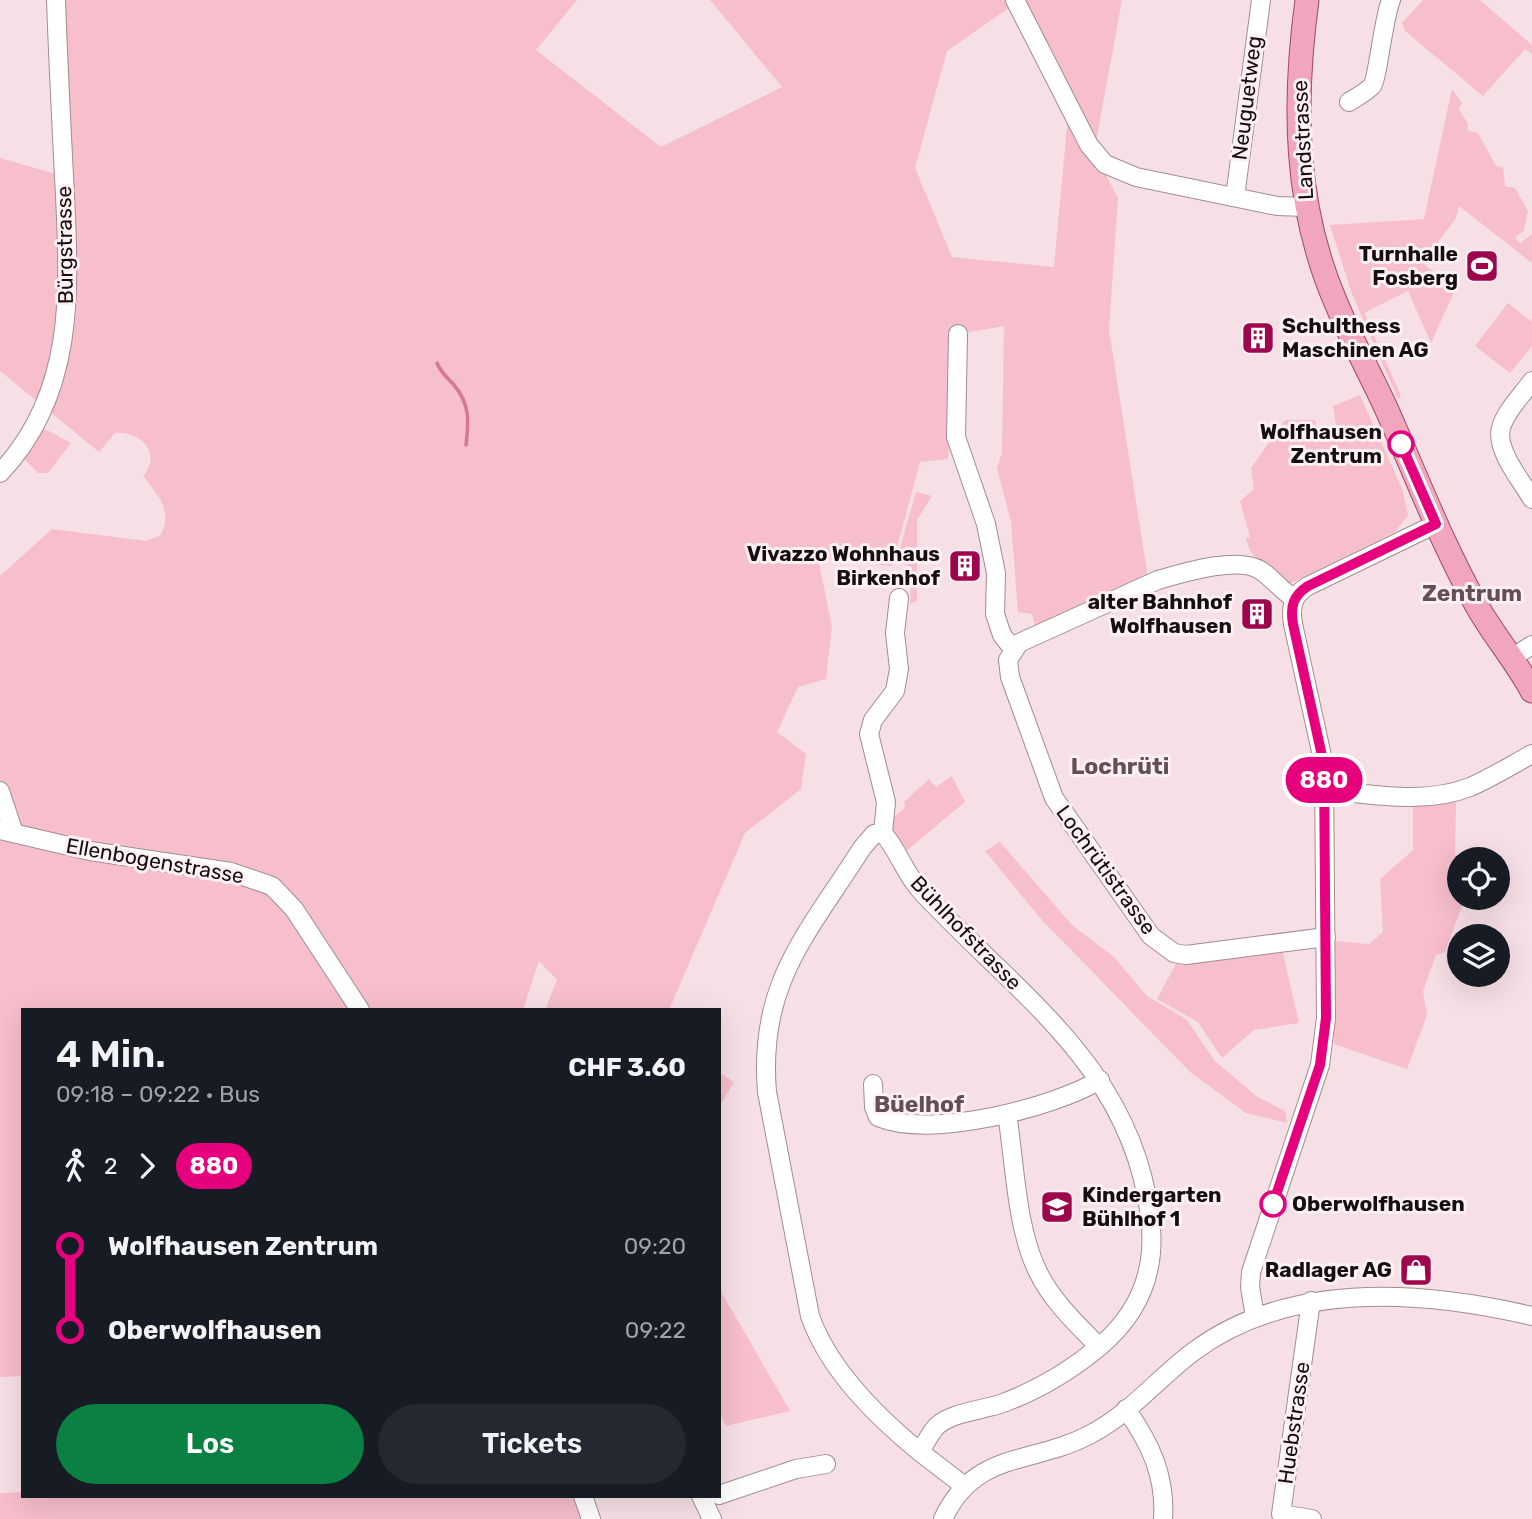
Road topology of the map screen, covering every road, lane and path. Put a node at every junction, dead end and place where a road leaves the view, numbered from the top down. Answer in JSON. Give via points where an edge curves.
{"nodes":[{"id":1,"x":55,"y":0,"type":"edge"},
{"id":2,"x":1015,"y":0,"type":"edge"},
{"id":3,"x":1261,"y":0,"type":"edge"},
{"id":4,"x":1307,"y":0,"type":"edge"},
{"id":5,"x":1391,"y":0,"type":"edge"},
{"id":6,"x":1349,"y":102,"type":"dead end"},
{"id":7,"x":1235,"y":197,"type":"junction"},
{"id":8,"x":1306,"y":207,"type":"junction"},
{"id":9,"x":958,"y":334,"type":"dead end"},
{"id":10,"x":1532,"y":381,"type":"edge"},
{"id":11,"x":0,"y":472,"type":"edge"},
{"id":12,"x":1532,"y":499,"type":"edge"},
{"id":13,"x":1436,"y":524,"type":"junction"},
{"id":14,"x":899,"y":598,"type":"dead end"},
{"id":15,"x":1294,"y":598,"type":"junction"},
{"id":16,"x":1013,"y":649,"type":"junction"},
{"id":17,"x":1522,"y":651,"type":"edge"},
{"id":18,"x":1532,"y":691,"type":"edge"},
{"id":19,"x":1532,"y":754,"type":"edge"},
{"id":20,"x":1325,"y":790,"type":"junction"},
{"id":21,"x":0,"y":791,"type":"edge"},
{"id":22,"x":7,"y":832,"type":"edge"},
{"id":23,"x":883,"y":833,"type":"junction"},
{"id":24,"x":1326,"y":937,"type":"junction"},
{"id":25,"x":359,"y":1008,"type":"edge"},
{"id":26,"x":1100,"y":1080,"type":"junction"},
{"id":27,"x":873,"y":1084,"type":"dead end"},
{"id":28,"x":1007,"y":1114,"type":"junction"},
{"id":29,"x":1311,"y":1301,"type":"junction"},
{"id":30,"x":1532,"y":1316,"type":"edge"},
{"id":31,"x":1255,"y":1317,"type":"junction"},
{"id":32,"x":1099,"y":1347,"type":"junction"},
{"id":33,"x":1126,"y":1409,"type":"junction"},
{"id":34,"x":920,"y":1452,"type":"junction"},
{"id":35,"x":826,"y":1464,"type":"dead end"},
{"id":36,"x":963,"y":1485,"type":"junction"},
{"id":37,"x":721,"y":1493,"type":"edge"},
{"id":38,"x":584,"y":1498,"type":"edge"},
{"id":39,"x":710,"y":1498,"type":"edge"},
{"id":40,"x":591,"y":1519,"type":"edge"},
{"id":41,"x":712,"y":1519,"type":"edge"},
{"id":42,"x":943,"y":1519,"type":"edge"},
{"id":43,"x":1163,"y":1519,"type":"edge"},
{"id":44,"x":1312,"y":1519,"type":"edge"}],
"edges":[{"from":1,"to":11,"type":"street","name":"Bürgstrasse","via":[[68,265],[65,334],[44,409],[27,440]]},
{"from":2,"to":7,"type":"street","via":[[1099,160],[1136,177]]},
{"from":3,"to":7,"type":"street","name":"Neuguetweg"},
{"from":4,"to":8,"type":"main road","name":"Landstrasse","via":[[1297,106]]},
{"from":5,"to":6,"type":"street","via":[[1382,26],[1375,79]]},
{"from":7,"to":8,"type":"street"},
{"from":8,"to":13,"type":"main road","name":"Landstrasse","via":[[1335,302]]},
{"from":9,"to":16,"type":"street","via":[[956,436],[986,524],[996,573],[995,614]]},
{"from":10,"to":12,"type":"street","via":[[1500,432],[1506,454]]},
{"from":13,"to":15,"type":"street","via":[[1308,586]]},
{"from":13,"to":17,"type":"main road","name":"Landstrasse","via":[[1479,610]]},
{"from":14,"to":23,"type":"street","via":[[895,691],[873,720],[869,734],[886,802]]},
{"from":15,"to":16,"type":"street","via":[[1258,569],[1244,565],[1179,574],[1086,612]]},
{"from":15,"to":20,"type":"street","via":[[1293,624],[1319,738]]},
{"from":16,"to":24,"type":"street","name":"Lochrütistrasse","via":[[1008,660],[1010,677],[1055,798],[1151,936],[1174,953],[1186,955]]},
{"from":17,"to":18,"type":"main road","name":"Landstrasse"},
{"from":19,"to":20,"type":"street","via":[[1471,787],[1443,795]]},
{"from":20,"to":24,"type":"street"},
{"from":21,"to":22,"type":"street","name":"Ellenbogenstrasse"},
{"from":22,"to":25,"type":"street","name":"Ellenbogenstrasse","via":[[89,851],[231,872],[272,886],[294,909]]},
{"from":23,"to":26,"type":"street","name":"Bühlhofstrasse","via":[[918,888],[1064,1034]]},
{"from":23,"to":34,"type":"street","via":[[874,834],[862,848],[784,971],[771,1010],[764,1059],[766,1092],[817,1336],[840,1371]]},
{"from":24,"to":31,"type":"street","via":[[1322,1055],[1251,1272]]},
{"from":26,"to":28,"type":"street","via":[[1059,1099]]},
{"from":26,"to":32,"type":"street","name":"Bühlhofstrasse","via":[[1118,1109],[1141,1169],[1153,1254],[1136,1305]]},
{"from":27,"to":28,"type":"street","via":[[874,1107],[885,1120],[933,1123]]},
{"from":28,"to":32,"type":"street","via":[[1025,1235],[1037,1271],[1064,1311]]},
{"from":29,"to":30,"type":"street","via":[[1427,1299]]},
{"from":29,"to":31,"type":"street"},
{"from":29,"to":44,"type":"street","name":"Huebstrasse","via":[[1281,1514]]},
{"from":31,"to":33,"type":"street","via":[[1193,1352]]},
{"from":32,"to":34,"type":"street","name":"Bühlhofstrasse","via":[[1038,1388],[938,1424]]},
{"from":33,"to":36,"type":"street","via":[[1080,1439],[987,1470]]},
{"from":33,"to":43,"type":"street","via":[[1153,1453],[1163,1488]]},
{"from":34,"to":36,"type":"street"},
{"from":35,"to":37,"type":"street"},
{"from":36,"to":42,"type":"street"},
{"from":38,"to":40,"type":"street"},
{"from":39,"to":41,"type":"street"}]}
